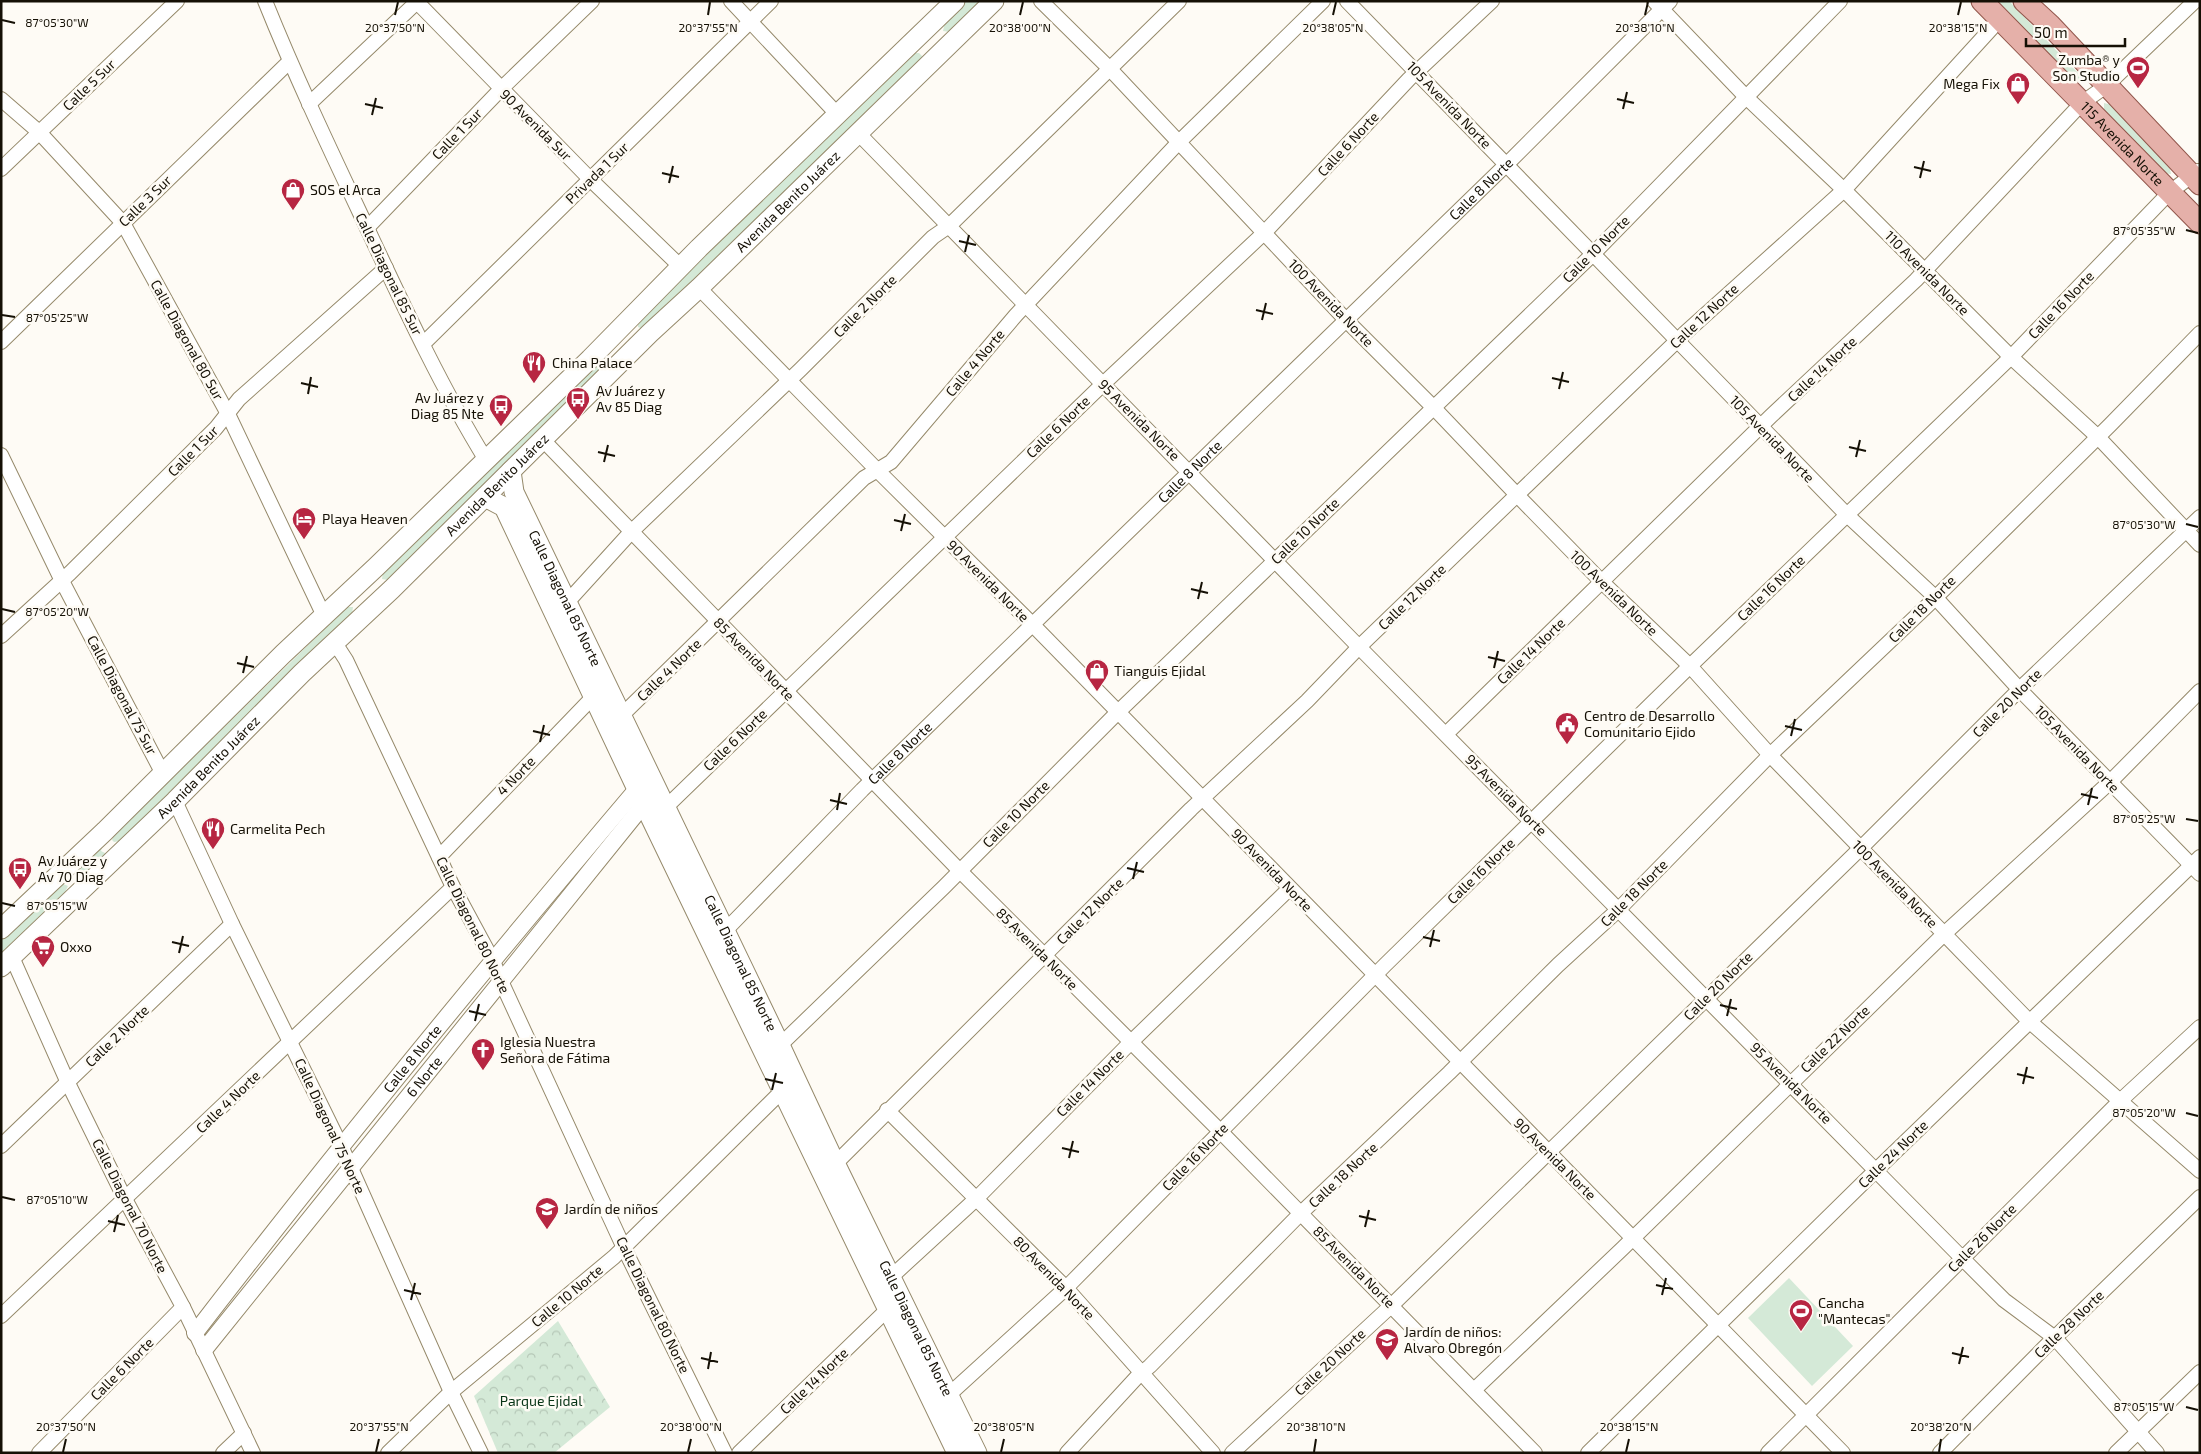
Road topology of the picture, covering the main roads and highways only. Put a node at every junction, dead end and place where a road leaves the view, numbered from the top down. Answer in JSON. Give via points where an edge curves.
{"nodes":[{"id":1,"x":955,"y":1,"type":"edge"},
{"id":2,"x":994,"y":1,"type":"edge"},
{"id":3,"x":1982,"y":1,"type":"edge"},
{"id":4,"x":2024,"y":1,"type":"edge"},
{"id":5,"x":938,"y":18,"type":"junction"},
{"id":6,"x":952,"y":40,"type":"junction"},
{"id":7,"x":911,"y":44,"type":"junction"},
{"id":8,"x":928,"y":66,"type":"junction"},
{"id":9,"x":2197,"y":177,"type":"edge"},
{"id":10,"x":2200,"y":223,"type":"edge"},
{"id":11,"x":634,"y":314,"type":"junction"},
{"id":12,"x":650,"y":333,"type":"junction"},
{"id":13,"x":590,"y":359,"type":"junction"},
{"id":14,"x":604,"y":379,"type":"junction"},
{"id":15,"x":511,"y":471,"type":"junction"},
{"id":16,"x":485,"y":497,"type":"junction"},
{"id":17,"x":376,"y":567,"type":"junction"},
{"id":18,"x":392,"y":589,"type":"junction"},
{"id":19,"x":340,"y":600,"type":"junction"},
{"id":20,"x":561,"y":608,"type":"junction"},
{"id":21,"x":355,"y":624,"type":"junction"},
{"id":22,"x":105,"y":831,"type":"junction"},
{"id":23,"x":121,"y":852,"type":"junction"},
{"id":24,"x":57,"y":877,"type":"junction"},
{"id":25,"x":73,"y":898,"type":"junction"},
{"id":26,"x":1,"y":929,"type":"edge"},
{"id":27,"x":719,"y":938,"type":"junction"},
{"id":28,"x":7,"y":962,"type":"edge"},
{"id":29,"x":774,"y":1051,"type":"junction"},
{"id":30,"x":829,"y":1169,"type":"junction"},
{"id":31,"x":943,"y":1401,"type":"junction"},
{"id":32,"x":957,"y":1453,"type":"edge"},
{"id":33,"x":977,"y":1453,"type":"edge"}],
"edges":[{"from":1,"to":5,"type":"main road","name":"Avenida Benito Juárez"},
{"from":2,"to":6,"type":"main road","name":"Avenida Benito Juárez"},
{"from":3,"to":10,"type":"main road","name":"115 Avenida Norte"},
{"from":4,"to":9,"type":"main road","name":"115 Avenida Norte"},
{"from":5,"to":6,"type":"main road","via":[[940,37]]},
{"from":5,"to":7,"type":"main road","name":"Avenida Benito Juárez"},
{"from":6,"to":8,"type":"main road","name":"Avenida Benito Juárez"},
{"from":7,"to":8,"type":"main road","via":[[928,50]]},
{"from":7,"to":11,"type":"main road","name":"Avenida Benito Juárez"},
{"from":8,"to":12,"type":"main road","name":"Avenida Benito Juárez"},
{"from":11,"to":12,"type":"main road","via":[[633,330]]},
{"from":11,"to":13,"type":"main road","name":"Avenida Benito Juárez"},
{"from":12,"to":14,"type":"main road","name":"Avenida Benito Juárez"},
{"from":13,"to":14,"type":"main road","via":[[605,365]]},
{"from":13,"to":17,"type":"main road","name":"Avenida Benito Juárez"},
{"from":14,"to":15,"type":"main road","name":"Avenida Benito Juárez"},
{"from":15,"to":16,"type":"main road","name":"Avenida Benito Juárez"},
{"from":15,"to":20,"type":"main road","name":"Calle Diagonal 85 Norte","via":[[514,492]]},
{"from":16,"to":18,"type":"main road","name":"Avenida Benito Juárez"},
{"from":16,"to":20,"type":"main road","name":"Calle Diagonal 85 Norte","via":[[504,507]]},
{"from":17,"to":18,"type":"main road","via":[[378,581]]},
{"from":17,"to":19,"type":"main road","name":"Avenida Benito Juárez"},
{"from":18,"to":21,"type":"main road","name":"Avenida Benito Juárez"},
{"from":19,"to":21,"type":"main road","via":[[358,605]]},
{"from":19,"to":22,"type":"main road","name":"Avenida Benito Juárez"},
{"from":20,"to":27,"type":"main road","name":"Calle Diagonal 85 Norte","via":[[621,716],[665,808]]},
{"from":20,"to":27,"type":"main road","name":"Calle Diagonal 85 Norte","via":[[594,696],[641,796]]},
{"from":21,"to":23,"type":"main road","name":"Avenida Benito Juárez"},
{"from":22,"to":23,"type":"main road","via":[[105,846]]},
{"from":22,"to":24,"type":"main road","name":"Avenida Benito Juárez"},
{"from":23,"to":25,"type":"main road","name":"Avenida Benito Juárez"},
{"from":24,"to":25,"type":"main road","via":[[72,882]]},
{"from":24,"to":26,"type":"main road","name":"Avenida Benito Juárez"},
{"from":25,"to":28,"type":"main road","name":"Avenida Benito Juárez"},
{"from":27,"to":29,"type":"main road","name":"Calle Diagonal 85 Norte"},
{"from":29,"to":30,"type":"main road","name":"Calle Diagonal 85 Norte"},
{"from":29,"to":30,"type":"main road","name":"Calle Diagonal 85 Norte","via":[[784,1090]]},
{"from":30,"to":31,"type":"main road","name":"Calle Diagonal 85 Norte","via":[[890,1278]]},
{"from":30,"to":31,"type":"main road","name":"Calle Diagonal 85 Norte","via":[[888,1309]]},
{"from":31,"to":32,"type":"main road","name":"Calle Diagonal 85 Norte"},
{"from":31,"to":33,"type":"main road","name":"Calle Diagonal 85 Norte"}]}
